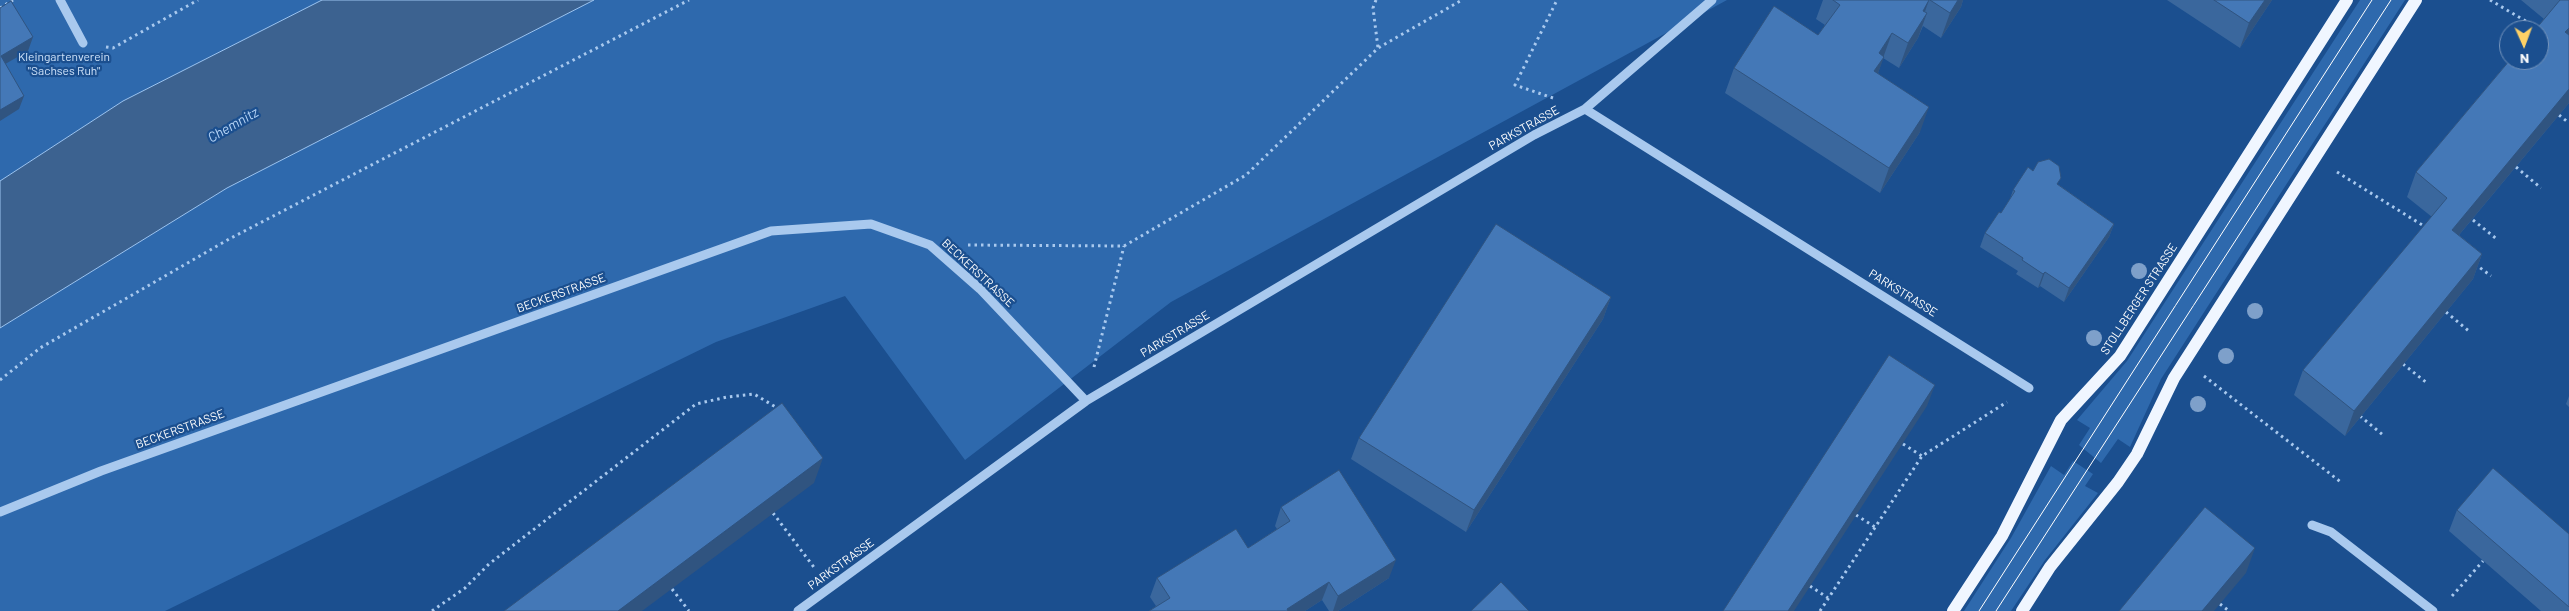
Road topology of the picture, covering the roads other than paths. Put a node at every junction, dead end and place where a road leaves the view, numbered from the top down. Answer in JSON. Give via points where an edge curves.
{"nodes":[{"id":1,"x":60,"y":0,"type":"edge"},
{"id":2,"x":1712,"y":0,"type":"edge"},
{"id":3,"x":2347,"y":0,"type":"edge"},
{"id":4,"x":2416,"y":0,"type":"edge"},
{"id":5,"x":84,"y":43,"type":"road end"},
{"id":6,"x":1584,"y":109,"type":"junction"},
{"id":7,"x":2030,"y":388,"type":"road end"},
{"id":8,"x":1086,"y":402,"type":"junction"},
{"id":9,"x":0,"y":512,"type":"edge"},
{"id":10,"x":2312,"y":525,"type":"dead end"},
{"id":11,"x":798,"y":611,"type":"edge"},
{"id":12,"x":1954,"y":611,"type":"edge"},
{"id":13,"x":2022,"y":611,"type":"edge"},
{"id":14,"x":2433,"y":611,"type":"edge"}],
"edges":[{"from":1,"to":5,"type":"street"},
{"from":2,"to":6,"type":"street","name":"PARKSTRASSE"},
{"from":3,"to":12,"type":"main road","name":"STOLLBERGER STRASSE","via":[[2120,356],[2061,420],[2002,536]]},
{"from":4,"to":13,"type":"main road","via":[[2174,378],[2137,454],[2050,567]]},
{"from":6,"to":7,"type":"street","name":"PARKSTRASSE"},
{"from":6,"to":8,"type":"street","name":"PARKSTRASSE","via":[[1534,135]]},
{"from":8,"to":9,"type":"street","name":"BECKERSTRASSE","via":[[980,289],[930,245],[871,224],[771,231],[101,471]]},
{"from":8,"to":11,"type":"street","name":"PARKSTRASSE"},
{"from":10,"to":14,"type":"street","via":[[2331,532]]}]}
